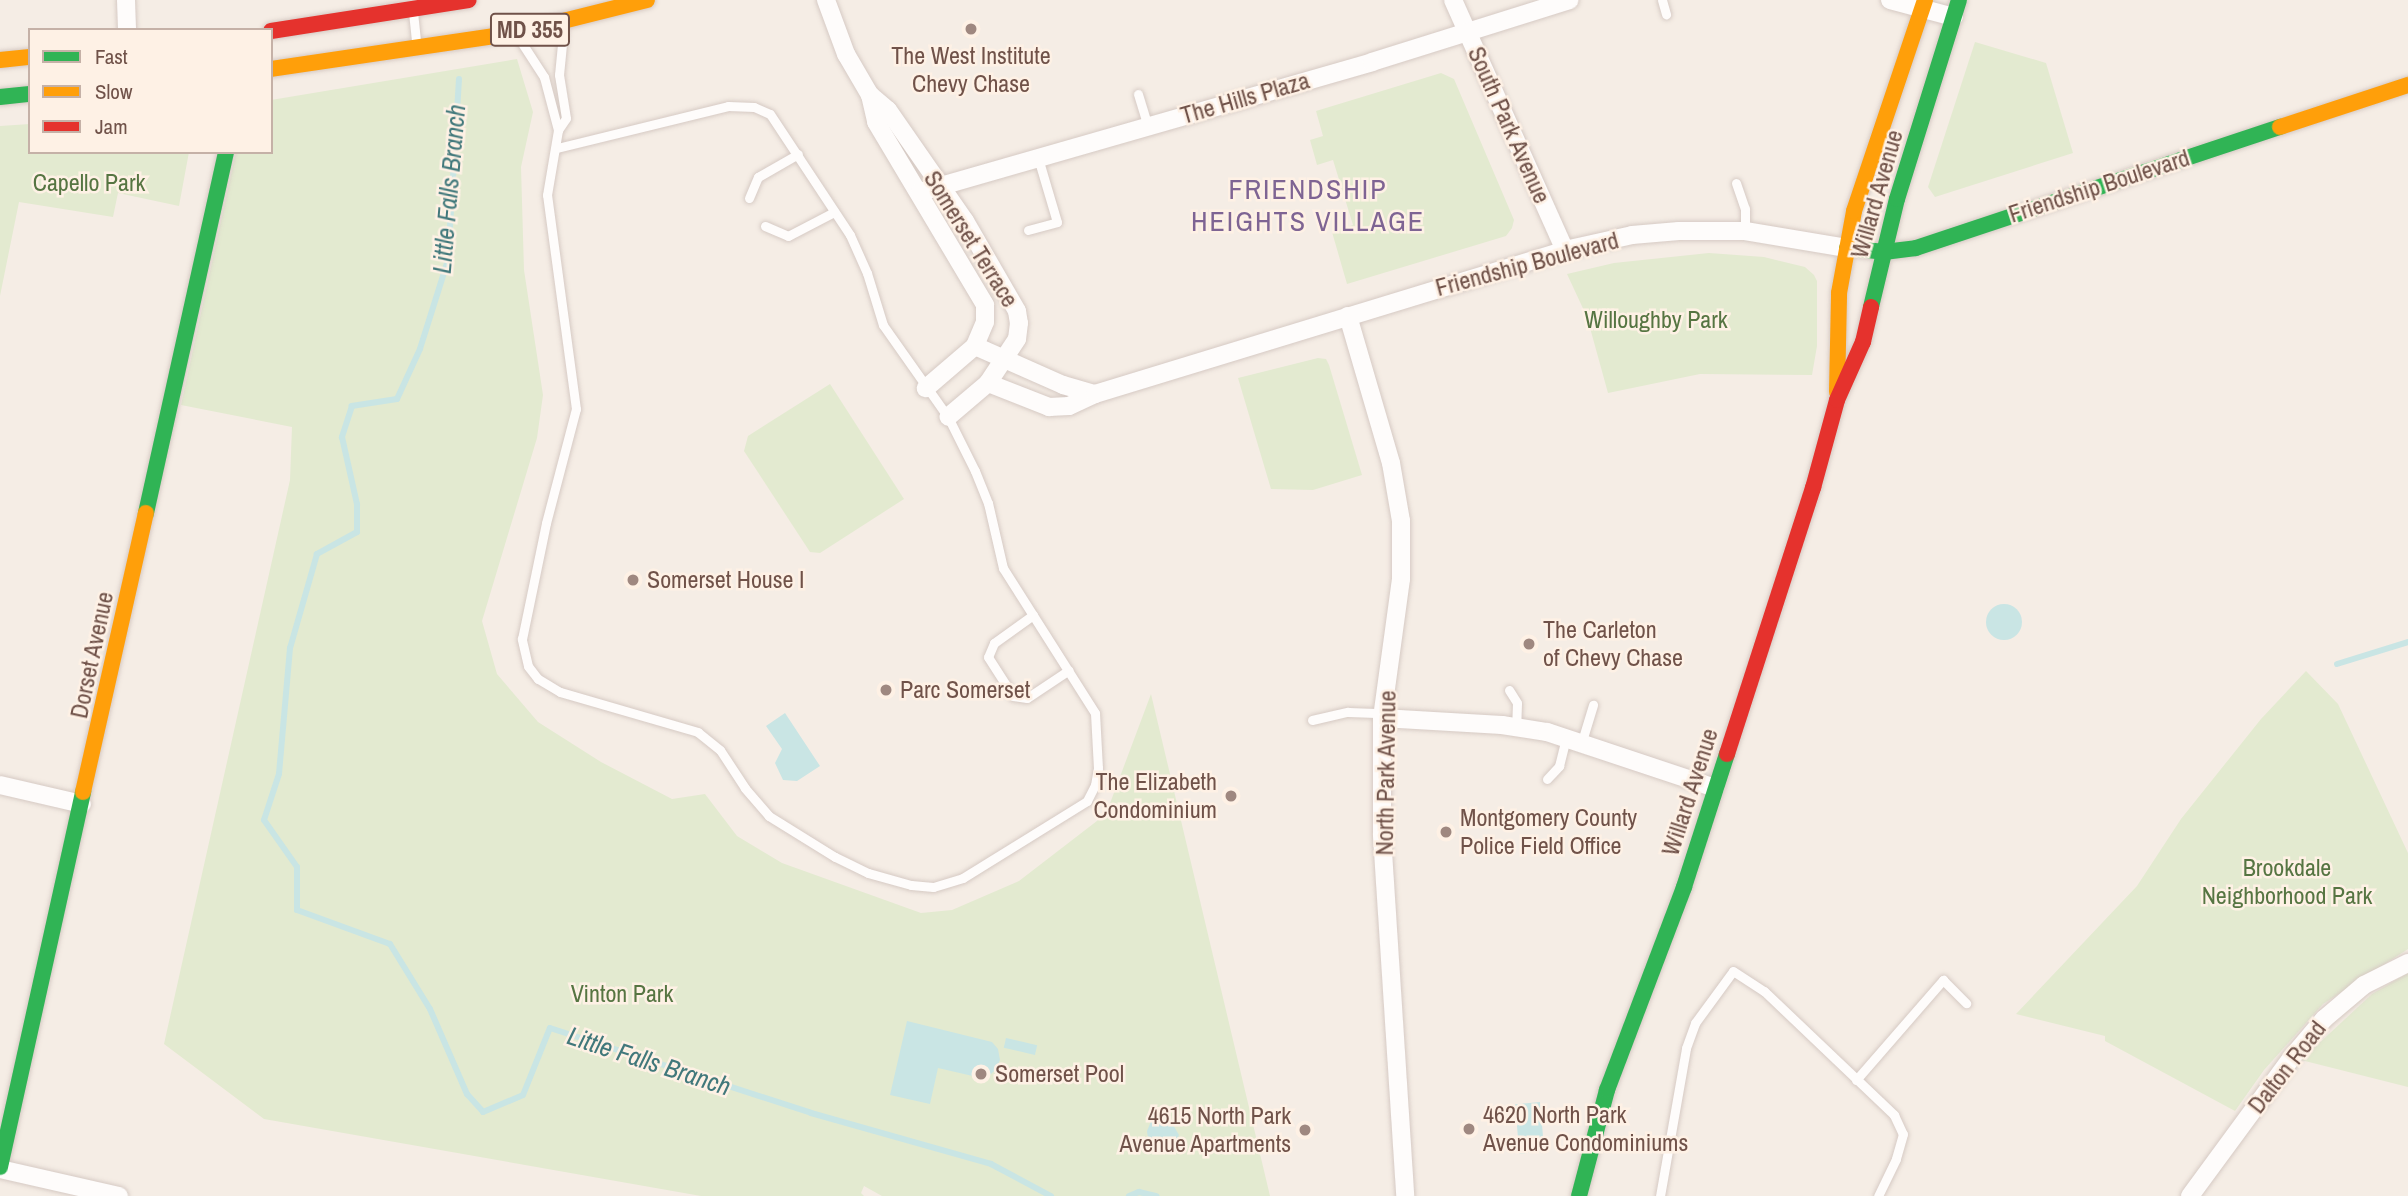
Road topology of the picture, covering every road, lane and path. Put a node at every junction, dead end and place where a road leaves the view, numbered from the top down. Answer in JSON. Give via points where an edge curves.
{"nodes":[{"id":1,"x":126,"y":0,"type":"edge"},
{"id":2,"x":469,"y":0,"type":"edge"},
{"id":3,"x":647,"y":0,"type":"edge"},
{"id":4,"x":826,"y":0,"type":"edge"},
{"id":5,"x":1453,"y":0,"type":"edge"},
{"id":6,"x":1570,"y":0,"type":"edge"},
{"id":7,"x":1661,"y":0,"type":"edge"},
{"id":8,"x":1891,"y":0,"type":"edge"},
{"id":9,"x":1924,"y":4,"type":"edge"},
{"id":10,"x":413,"y":5,"type":"edge"},
{"id":11,"x":1957,"y":9,"type":"edge"},
{"id":12,"x":1667,"y":14,"type":"dead end"},
{"id":13,"x":564,"y":22,"type":"junction"},
{"id":14,"x":127,"y":28,"type":"edge"},
{"id":15,"x":273,"y":30,"type":"edge"},
{"id":16,"x":515,"y":33,"type":"junction"},
{"id":17,"x":1468,"y":33,"type":"junction"},
{"id":18,"x":417,"y":50,"type":"junction"},
{"id":19,"x":28,"y":57,"type":"edge"},
{"id":20,"x":0,"y":60,"type":"edge"},
{"id":21,"x":273,"y":69,"type":"edge"},
{"id":22,"x":2408,"y":85,"type":"edge"},
{"id":23,"x":28,"y":94,"type":"edge"},
{"id":24,"x":1138,"y":94,"type":"dead end"},
{"id":25,"x":870,"y":95,"type":"junction"},
{"id":26,"x":0,"y":97,"type":"edge"},
{"id":27,"x":1148,"y":126,"type":"junction"},
{"id":28,"x":558,"y":130,"type":"junction"},
{"id":29,"x":557,"y":148,"type":"junction"},
{"id":30,"x":226,"y":154,"type":"edge"},
{"id":31,"x":799,"y":155,"type":"junction"},
{"id":32,"x":1038,"y":158,"type":"junction"},
{"id":33,"x":1736,"y":183,"type":"dead end"},
{"id":34,"x":939,"y":186,"type":"junction"},
{"id":35,"x":920,"y":192,"type":"junction"},
{"id":36,"x":749,"y":198,"type":"dead end"},
{"id":37,"x":834,"y":212,"type":"junction"},
{"id":38,"x":765,"y":226,"type":"dead end"},
{"id":39,"x":1028,"y":230,"type":"dead end"},
{"id":40,"x":1745,"y":231,"type":"junction"},
{"id":41,"x":1847,"y":248,"type":"junction"},
{"id":42,"x":1565,"y":250,"type":"junction"},
{"id":43,"x":1884,"y":252,"type":"junction"},
{"id":44,"x":1348,"y":316,"type":"junction"},
{"id":45,"x":975,"y":346,"type":"junction"},
{"id":46,"x":1004,"y":359,"type":"junction"},
{"id":47,"x":988,"y":383,"type":"junction"},
{"id":48,"x":926,"y":388,"type":"junction"},
{"id":49,"x":1095,"y":394,"type":"junction"},
{"id":50,"x":1837,"y":400,"type":"junction"},
{"id":51,"x":947,"y":416,"type":"junction"},
{"id":52,"x":1033,"y":615,"type":"junction"},
{"id":53,"x":1069,"y":670,"type":"junction"},
{"id":54,"x":1509,"y":690,"type":"dead end"},
{"id":55,"x":1593,"y":705,"type":"dead end"},
{"id":56,"x":1383,"y":716,"type":"junction"},
{"id":57,"x":1312,"y":720,"type":"dead end"},
{"id":58,"x":1516,"y":727,"type":"junction"},
{"id":59,"x":1574,"y":739,"type":"junction"},
{"id":60,"x":1548,"y":779,"type":"dead end"},
{"id":61,"x":0,"y":785,"type":"edge"},
{"id":62,"x":1715,"y":788,"type":"junction"},
{"id":63,"x":82,"y":804,"type":"junction"},
{"id":64,"x":2408,"y":962,"type":"edge"},
{"id":65,"x":1966,"y":1003,"type":"dead end"},
{"id":66,"x":1856,"y":1080,"type":"junction"},
{"id":67,"x":0,"y":1168,"type":"edge"},
{"id":68,"x":119,"y":1196,"type":"edge"},
{"id":69,"x":1405,"y":1196,"type":"edge"},
{"id":70,"x":1579,"y":1196,"type":"edge"},
{"id":71,"x":1660,"y":1196,"type":"edge"},
{"id":72,"x":1878,"y":1196,"type":"edge"},
{"id":73,"x":2190,"y":1196,"type":"edge"}],
"edges":[{"from":1,"to":14,"type":"street"},
{"from":2,"to":10,"type":"street","number":"MD 355"},
{"from":3,"to":13,"type":"street","number":"MD 355"},
{"from":4,"to":25,"type":"street","name":"Somerset Terrace","via":[[846,54]]},
{"from":5,"to":17,"type":"street","name":"South Park Avenue"},
{"from":6,"to":17,"type":"street","name":"The Hills Plaza"},
{"from":7,"to":12,"type":"lane"},
{"from":8,"to":9,"type":"street"},
{"from":9,"to":11,"type":"street"},
{"from":9,"to":41,"type":"street","name":"Willard Avenue","via":[[1854,211]]},
{"from":10,"to":15,"type":"street","number":"MD 355"},
{"from":10,"to":18,"type":"lane"},
{"from":11,"to":43,"type":"street","name":"Willard Avenue"},
{"from":13,"to":16,"type":"street","number":"MD 355"},
{"from":13,"to":28,"type":"lane","via":[[559,75],[566,118]]},
{"from":16,"to":18,"type":"street","number":"MD 355"},
{"from":16,"to":28,"type":"lane","via":[[544,77]]},
{"from":17,"to":27,"type":"street","name":"The Hills Plaza"},
{"from":17,"to":42,"type":"street","name":"South Park Avenue"},
{"from":18,"to":21,"type":"street","number":"MD 355"},
{"from":19,"to":20,"type":"street"},
{"from":22,"to":43,"type":"street","name":"Friendship Boulevard","via":[[1916,248]]},
{"from":23,"to":26,"type":"street"},
{"from":24,"to":27,"type":"lane"},
{"from":25,"to":34,"type":"street","name":"Somerset Terrace","via":[[888,110]]},
{"from":25,"to":35,"type":"street","name":"Somerset Terrace","via":[[876,122]]},
{"from":27,"to":32,"type":"street","name":"The Hills Plaza"},
{"from":28,"to":29,"type":"lane"},
{"from":29,"to":31,"type":"lane","via":[[743,105],[770,114]]},
{"from":29,"to":53,"type":"lane","via":[[547,195],[576,410],[545,523],[522,639],[527,666],[538,678],[560,692],[698,732],[720,750],[769,816],[868,873],[933,887],[963,878],[1087,801],[1098,768],[1098,724]]},
{"from":30,"to":63,"type":"street","name":"Dorset Avenue"},
{"from":31,"to":36,"type":"lane","via":[[758,177]]},
{"from":31,"to":37,"type":"lane"},
{"from":32,"to":34,"type":"street","name":"The Hills Plaza"},
{"from":32,"to":39,"type":"lane","via":[[1057,222]]},
{"from":33,"to":40,"type":"lane","via":[[1745,209]]},
{"from":34,"to":35,"type":"street","name":"The Hills Plaza"},
{"from":34,"to":46,"type":"street","name":"Somerset Terrace","via":[[972,232],[1017,311],[1019,332]]},
{"from":35,"to":45,"type":"street","name":"Somerset Terrace","via":[[985,305],[985,322]]},
{"from":37,"to":38,"type":"lane","via":[[788,236]]},
{"from":37,"to":48,"type":"lane","via":[[867,273],[883,325]]},
{"from":40,"to":41,"type":"street","name":"Friendship Boulevard"},
{"from":40,"to":42,"type":"street","name":"Friendship Boulevard","via":[[1656,232]]},
{"from":41,"to":43,"type":"street","name":"Friendship Boulevard"},
{"from":41,"to":50,"type":"street","name":"Willard Avenue","via":[[1839,293]]},
{"from":42,"to":44,"type":"street","name":"Friendship Boulevard"},
{"from":43,"to":50,"type":"street","name":"Willard Avenue","via":[[1863,342]]},
{"from":44,"to":49,"type":"street","name":"Friendship Boulevard"},
{"from":44,"to":56,"type":"street","name":"North Park Avenue","via":[[1391,463],[1401,520],[1401,579]]},
{"from":45,"to":46,"type":"street"},
{"from":45,"to":48,"type":"street"},
{"from":46,"to":47,"type":"street","name":"Somerset Terrace"},
{"from":46,"to":49,"type":"street"},
{"from":47,"to":49,"type":"street","name":"Friendship Boulevard","via":[[1049,407],[1069,406]]},
{"from":47,"to":51,"type":"street","name":"Somerset Terrace"},
{"from":48,"to":51,"type":"lane"},
{"from":50,"to":62,"type":"street","name":"Willard Avenue"},
{"from":51,"to":52,"type":"lane","via":[[988,503],[1003,568]]},
{"from":52,"to":53,"type":"lane"},
{"from":52,"to":53,"type":"lane","via":[[994,643],[988,657],[1000,677],[1013,696],[1027,698]]},
{"from":54,"to":58,"type":"lane","via":[[1517,703]]},
{"from":55,"to":59,"type":"lane"},
{"from":56,"to":57,"type":"lane","via":[[1348,712]]},
{"from":56,"to":58,"type":"street"},
{"from":56,"to":69,"type":"street","name":"North Park Avenue","via":[[1382,836]]},
{"from":58,"to":59,"type":"street"},
{"from":59,"to":60,"type":"lane"},
{"from":59,"to":62,"type":"street"},
{"from":61,"to":63,"type":"street"},
{"from":62,"to":70,"type":"street","name":"Willard Avenue","via":[[1673,918],[1598,1116]]},
{"from":63,"to":67,"type":"street","name":"Dorset Avenue"},
{"from":64,"to":73,"type":"street","name":"Dalton Road","via":[[2364,985],[2324,1019]]},
{"from":65,"to":66,"type":"lane","via":[[1942,980]]},
{"from":66,"to":71,"type":"lane","via":[[1764,991],[1733,971],[1695,1023],[1686,1048]]},
{"from":66,"to":72,"type":"lane","via":[[1894,1115],[1903,1134]]},
{"from":67,"to":68,"type":"street"}]}
